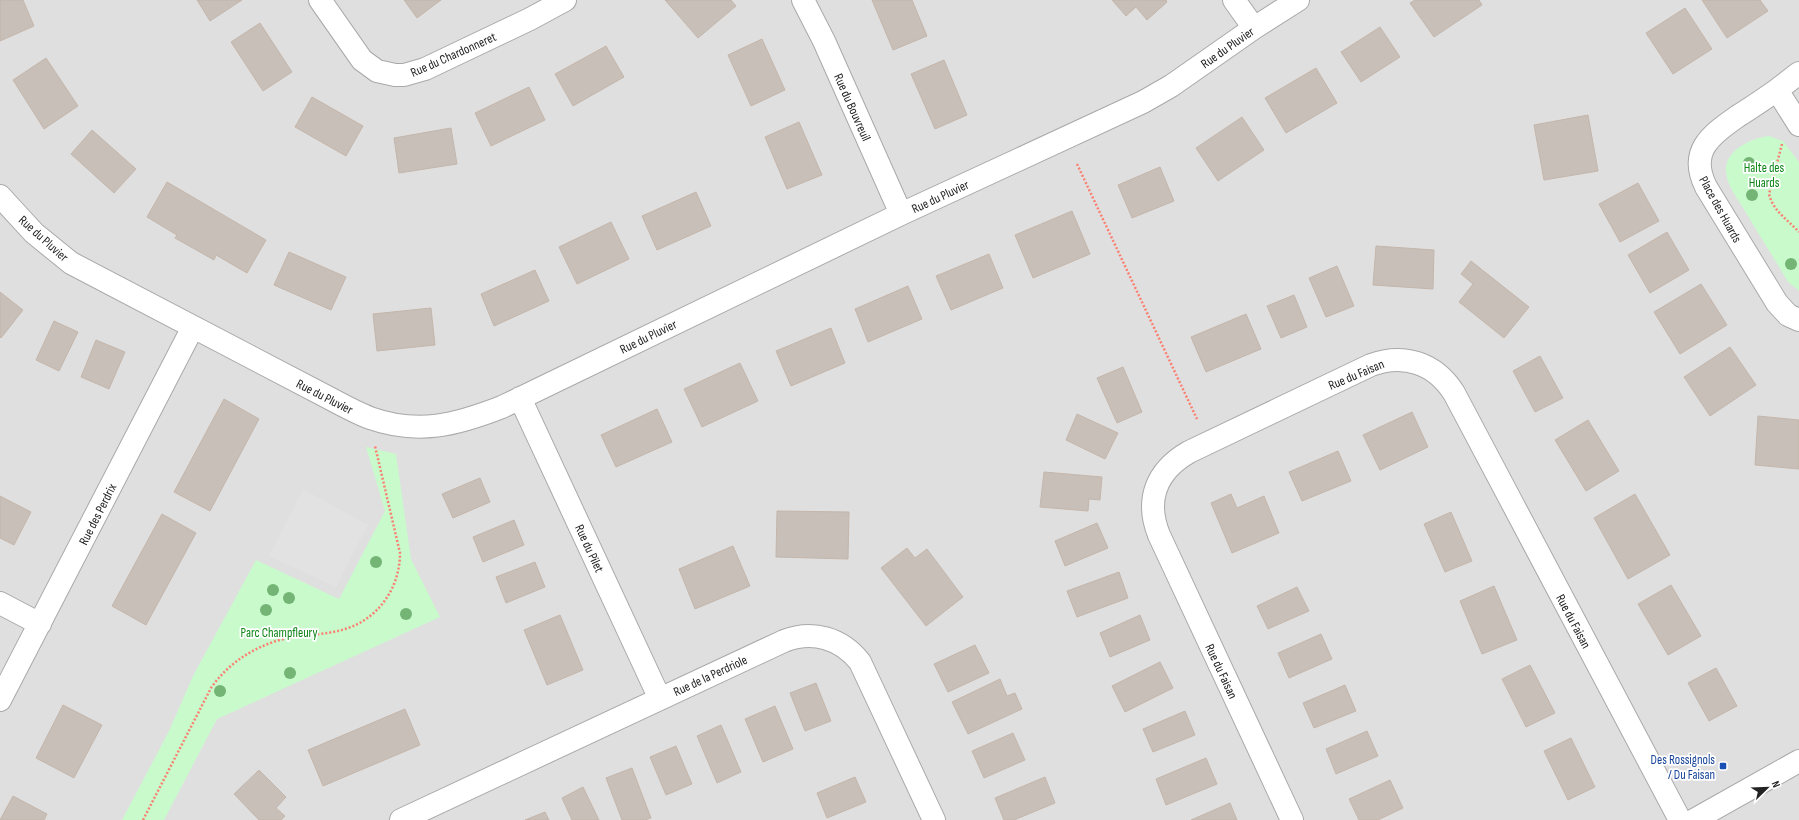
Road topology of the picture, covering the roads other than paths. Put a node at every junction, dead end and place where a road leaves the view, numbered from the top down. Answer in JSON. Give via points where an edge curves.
{"nodes":[{"id":1,"x":320,"y":0,"type":"edge"},
{"id":2,"x":565,"y":0,"type":"edge"},
{"id":3,"x":803,"y":0,"type":"edge"},
{"id":4,"x":1234,"y":0,"type":"edge"},
{"id":5,"x":1298,"y":0,"type":"edge"},
{"id":6,"x":1254,"y":28,"type":"junction"},
{"id":7,"x":1799,"y":73,"type":"edge"},
{"id":8,"x":1777,"y":90,"type":"junction"},
{"id":9,"x":1799,"y":124,"type":"edge"},
{"id":10,"x":0,"y":196,"type":"edge"},
{"id":11,"x":901,"y":214,"type":"junction"},
{"id":12,"x":1799,"y":320,"type":"edge"},
{"id":13,"x":193,"y":327,"type":"junction"},
{"id":14,"x":520,"y":398,"type":"junction"},
{"id":15,"x":0,"y":603,"type":"edge"},
{"id":16,"x":40,"y":624,"type":"junction"},
{"id":17,"x":660,"y":699,"type":"junction"},
{"id":18,"x":0,"y":700,"type":"edge"},
{"id":19,"x":1799,"y":761,"type":"edge"},
{"id":20,"x":401,"y":820,"type":"edge"},
{"id":21,"x":934,"y":820,"type":"edge"},
{"id":22,"x":1292,"y":820,"type":"edge"},
{"id":23,"x":1680,"y":820,"type":"edge"},
{"id":24,"x":1694,"y":820,"type":"edge"}],
"edges":[{"from":1,"to":2,"type":"street","name":"Rue du Chardonneret","via":[[362,60],[377,71],[400,76],[425,69]]},
{"from":3,"to":11,"type":"street","name":"Rue du Bouvreuil","via":[[824,41]]},
{"from":4,"to":6,"type":"street"},
{"from":5,"to":6,"type":"street","name":"Rue du Pluvier"},
{"from":6,"to":11,"type":"street","name":"Rue du Pluvier","via":[[1177,82],[1143,102]]},
{"from":7,"to":8,"type":"street","name":"Place des Huards"},
{"from":8,"to":9,"type":"street"},
{"from":8,"to":12,"type":"street","name":"Place des Huards","via":[[1712,135],[1700,156],[1700,172],[1706,187],[1777,303],[1788,315]]},
{"from":10,"to":13,"type":"street","name":"Rue du Pluvier","via":[[34,232],[71,263]]},
{"from":11,"to":14,"type":"street","name":"Rue du Pluvier"},
{"from":13,"to":14,"type":"street","name":"Rue du Pluvier","via":[[357,412],[397,425],[447,425],[479,416]]},
{"from":13,"to":16,"type":"street","name":"Rue des Perdrix"},
{"from":14,"to":17,"type":"street","name":"Rue du Pilet"},
{"from":15,"to":16,"type":"street"},
{"from":16,"to":18,"type":"street","name":"Rue des Perdrix"},
{"from":17,"to":20,"type":"street","name":"Rue de la Perdriole"},
{"from":17,"to":21,"type":"street","name":"Rue de la Perdriole","via":[[793,638],[812,636],[839,643],[854,655],[865,671]]},
{"from":19,"to":24,"type":"street"},
{"from":22,"to":23,"type":"street","name":"Rue du Faisan","via":[[1159,535],[1153,516],[1156,487],[1166,470],[1189,452],[1371,365],[1399,359],[1418,363],[1435,371],[1454,393]]}]}
